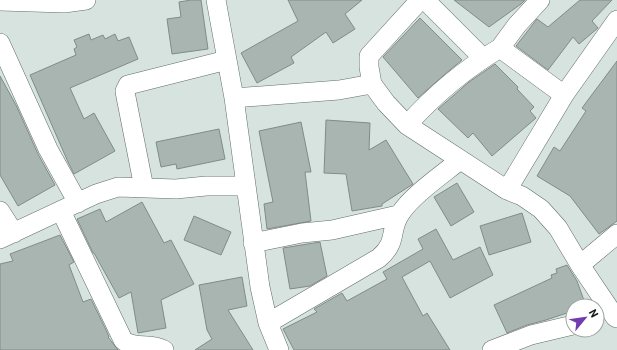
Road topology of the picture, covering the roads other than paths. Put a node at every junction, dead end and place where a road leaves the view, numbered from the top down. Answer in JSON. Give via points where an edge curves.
{"nodes":[{"id":1,"x":86,"y":0,"type":"edge"},
{"id":2,"x":216,"y":0,"type":"edge"},
{"id":3,"x":420,"y":0,"type":"edge"},
{"id":4,"x":425,"y":0,"type":"edge"},
{"id":5,"x":540,"y":0,"type":"edge"},
{"id":6,"x":0,"y":2,"type":"edge"},
{"id":7,"x":617,"y":20,"type":"edge"},
{"id":8,"x":0,"y":43,"type":"edge"},
{"id":9,"x":500,"y":48,"type":"junction"},
{"id":10,"x":483,"y":58,"type":"junction"},
{"id":11,"x":227,"y":60,"type":"junction"},
{"id":12,"x":372,"y":84,"type":"junction"},
{"id":13,"x":564,"y":95,"type":"junction"},
{"id":14,"x":234,"y":98,"type":"junction"},
{"id":15,"x":407,"y":125,"type":"junction"},
{"id":16,"x":460,"y":160,"type":"junction"},
{"id":17,"x":245,"y":186,"type":"junction"},
{"id":18,"x":144,"y":188,"type":"junction"},
{"id":19,"x":506,"y":190,"type":"junction"},
{"id":20,"x":78,"y":203,"type":"junction"},
{"id":21,"x":0,"y":211,"type":"edge"},
{"id":22,"x":61,"y":211,"type":"junction"},
{"id":23,"x":398,"y":215,"type":"junction"},
{"id":24,"x":617,"y":234,"type":"edge"},
{"id":25,"x":7,"y":236,"type":"edge"},
{"id":26,"x":253,"y":243,"type":"junction"},
{"id":27,"x":580,"y":265,"type":"junction"},
{"id":28,"x":610,"y":318,"type":"edge"},
{"id":29,"x":268,"y":323,"type":"junction"},
{"id":30,"x":565,"y":327,"type":"edge"},
{"id":31,"x":164,"y":350,"type":"edge"},
{"id":32,"x":279,"y":350,"type":"edge"},
{"id":33,"x":492,"y":350,"type":"edge"}],
"edges":[{"from":1,"to":6,"type":"street","via":[[64,3]]},
{"from":2,"to":11,"type":"street"},
{"from":3,"to":12,"type":"street","via":[[370,56]]},
{"from":4,"to":10,"type":"street"},
{"from":5,"to":9,"type":"street"},
{"from":7,"to":13,"type":"street"},
{"from":8,"to":20,"type":"street","via":[[48,149]]},
{"from":9,"to":10,"type":"street"},
{"from":9,"to":13,"type":"street"},
{"from":10,"to":15,"type":"street","via":[[425,104]]},
{"from":11,"to":14,"type":"street"},
{"from":11,"to":18,"type":"street","via":[[128,85],[125,91]]},
{"from":12,"to":14,"type":"street","via":[[339,90]]},
{"from":12,"to":15,"type":"street"},
{"from":13,"to":19,"type":"street"},
{"from":14,"to":17,"type":"street"},
{"from":15,"to":16,"type":"street"},
{"from":16,"to":19,"type":"street"},
{"from":16,"to":23,"type":"street"},
{"from":17,"to":18,"type":"street"},
{"from":17,"to":26,"type":"street"},
{"from":18,"to":20,"type":"street","via":[[118,187]]},
{"from":19,"to":27,"type":"street","via":[[522,196],[541,209],[558,228]]},
{"from":20,"to":22,"type":"street"},
{"from":21,"to":25,"type":"street"},
{"from":22,"to":25,"type":"street"},
{"from":22,"to":31,"type":"street","via":[[123,340],[128,346],[136,348],[158,347]]},
{"from":23,"to":26,"type":"street","via":[[332,230]]},
{"from":23,"to":29,"type":"street","via":[[391,244],[382,255]]},
{"from":24,"to":27,"type":"street"},
{"from":26,"to":29,"type":"street"},
{"from":27,"to":28,"type":"street"},
{"from":29,"to":32,"type":"street"},
{"from":30,"to":33,"type":"street","via":[[531,335]]}]}
